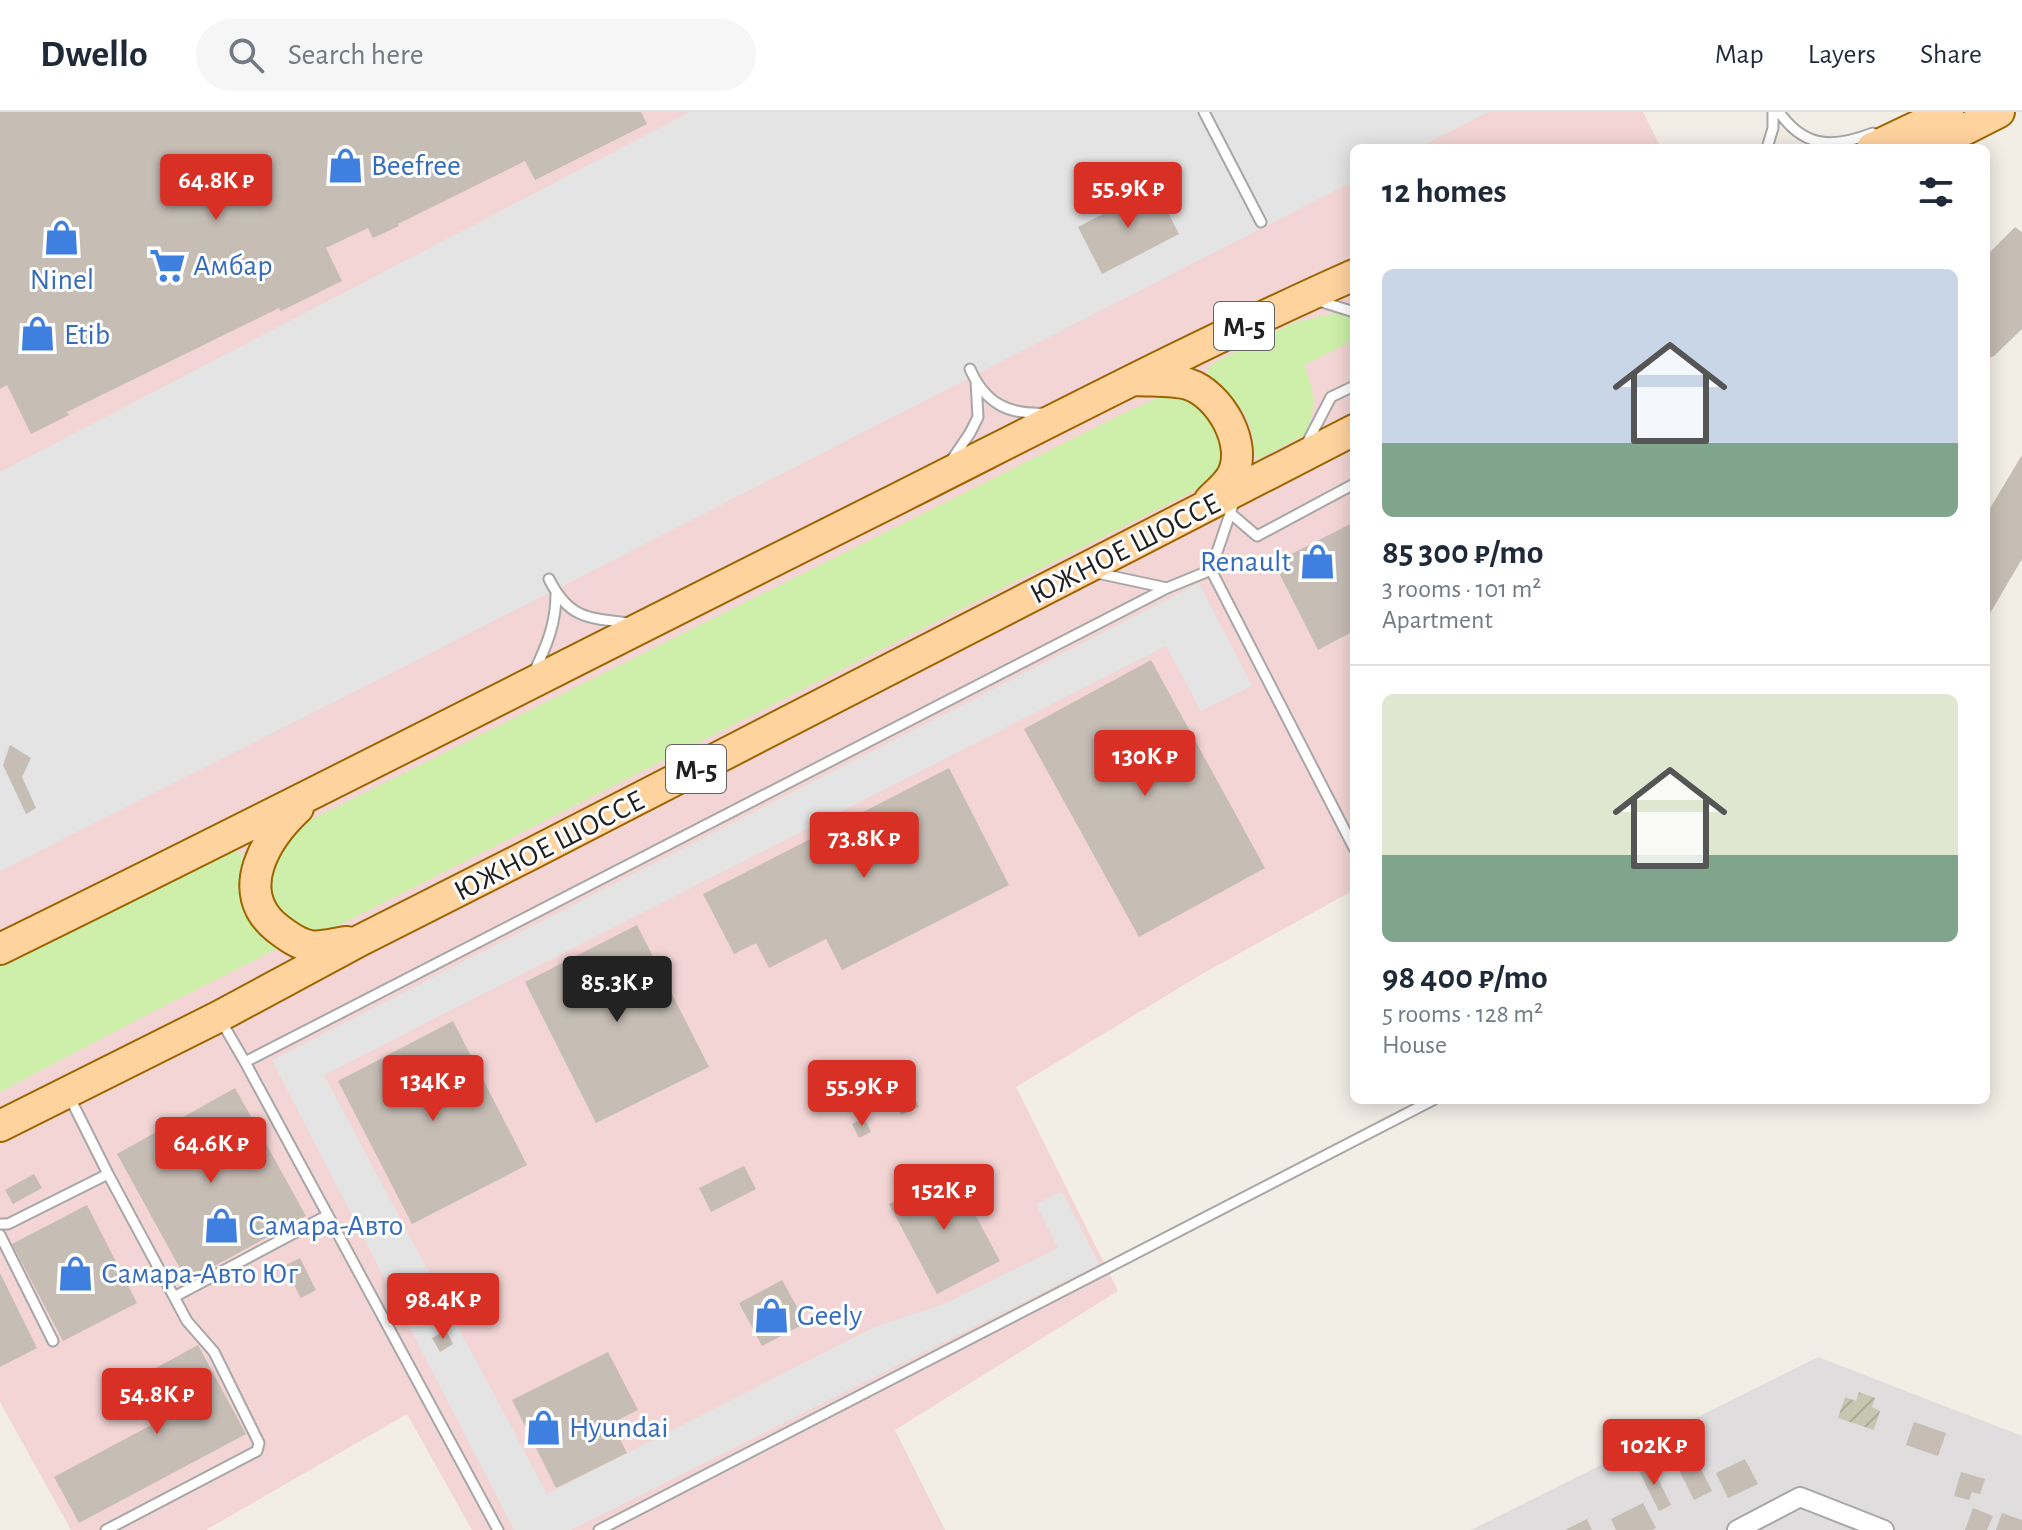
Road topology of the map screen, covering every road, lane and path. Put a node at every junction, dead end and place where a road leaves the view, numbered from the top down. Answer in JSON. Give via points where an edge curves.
{"nodes":[{"id":1,"x":1204,"y":112,"type":"edge"},
{"id":2,"x":1773,"y":112,"type":"edge"},
{"id":3,"x":1779,"y":112,"type":"edge"},
{"id":4,"x":1929,"y":112,"type":"edge"},
{"id":5,"x":1948,"y":112,"type":"edge"},
{"id":6,"x":1999,"y":112,"type":"edge"},
{"id":7,"x":1904,"y":121,"type":"dead end"},
{"id":8,"x":1875,"y":139,"type":"edge"},
{"id":9,"x":1768,"y":144,"type":"edge"},
{"id":10,"x":1936,"y":144,"type":"edge"},
{"id":11,"x":1261,"y":222,"type":"dead end"},
{"id":12,"x":1350,"y":277,"type":"edge"},
{"id":13,"x":1305,"y":297,"type":"junction"},
{"id":14,"x":1350,"y":311,"type":"edge"},
{"id":15,"x":970,"y":369,"type":"dead end"},
{"id":16,"x":1135,"y":379,"type":"junction"},
{"id":17,"x":976,"y":381,"type":"junction"},
{"id":18,"x":1350,"y":388,"type":"edge"},
{"id":19,"x":1072,"y":411,"type":"junction"},
{"id":20,"x":1350,"y":432,"type":"edge"},
{"id":21,"x":1299,"y":458,"type":"junction"},
{"id":22,"x":927,"y":483,"type":"junction"},
{"id":23,"x":1350,"y":486,"type":"edge"},
{"id":24,"x":1224,"y":503,"type":"junction"},
{"id":25,"x":1082,"y":570,"type":"junction"},
{"id":26,"x":1211,"y":570,"type":"junction"},
{"id":27,"x":549,"y":579,"type":"dead end"},
{"id":28,"x":1167,"y":588,"type":"junction"},
{"id":29,"x":556,"y":594,"type":"junction"},
{"id":30,"x":645,"y":625,"type":"junction"},
{"id":31,"x":528,"y":685,"type":"junction"},
{"id":32,"x":314,"y":793,"type":"junction"},
{"id":33,"x":1350,"y":840,"type":"edge"},
{"id":34,"x":361,"y":940,"type":"junction"},
{"id":35,"x":0,"y":949,"type":"edge"},
{"id":36,"x":218,"y":1017,"type":"junction"},
{"id":37,"x":245,"y":1062,"type":"junction"},
{"id":38,"x":67,"y":1092,"type":"junction"},
{"id":39,"x":1425,"y":1104,"type":"edge"},
{"id":40,"x":0,"y":1126,"type":"edge"},
{"id":41,"x":108,"y":1174,"type":"junction"},
{"id":42,"x":328,"y":1215,"type":"junction"},
{"id":43,"x":0,"y":1224,"type":"edge"},
{"id":44,"x":0,"y":1235,"type":"edge"},
{"id":45,"x":174,"y":1297,"type":"junction"},
{"id":46,"x":53,"y":1341,"type":"dead end"},
{"id":47,"x":106,"y":1530,"type":"edge"},
{"id":48,"x":498,"y":1530,"type":"edge"},
{"id":49,"x":599,"y":1530,"type":"edge"},
{"id":50,"x":1737,"y":1530,"type":"edge"},
{"id":51,"x":1884,"y":1530,"type":"edge"}],
"edges":[{"from":1,"to":11,"type":"lane"},
{"from":2,"to":9,"type":"lane"},
{"from":3,"to":8,"type":"lane","via":[[1808,139]]},
{"from":4,"to":7,"type":"lane"},
{"from":5,"to":8,"type":"main road"},
{"from":6,"to":10,"type":"main road"},
{"from":12,"to":13,"type":"main road","number":"М-5"},
{"from":13,"to":14,"type":"lane"},
{"from":13,"to":16,"type":"main road","number":"М-5"},
{"from":15,"to":17,"type":"lane"},
{"from":16,"to":19,"type":"main road","number":"М-5"},
{"from":16,"to":24,"type":"main road","via":[[1188,384],[1225,415],[1238,455]]},
{"from":17,"to":19,"type":"lane","via":[[998,406],[1014,411]]},
{"from":17,"to":22,"type":"lane","via":[[978,417],[960,451]]},
{"from":18,"to":21,"type":"lane","via":[[1331,397]]},
{"from":19,"to":22,"type":"main road","number":"М-5"},
{"from":20,"to":21,"type":"main road","name":"ЮЖНОЕ ШОССЕ","number":"М-5"},
{"from":21,"to":24,"type":"main road","name":"ЮЖНОЕ ШОССЕ","number":"М-5"},
{"from":22,"to":30,"type":"main road","number":"М-5"},
{"from":23,"to":24,"type":"lane","via":[[1257,536]]},
{"from":24,"to":25,"type":"main road","name":"ЮЖНОЕ ШОССЕ","number":"М-5"},
{"from":24,"to":26,"type":"lane"},
{"from":25,"to":28,"type":"lane"},
{"from":25,"to":34,"type":"main road","name":"ЮЖНОЕ ШОССЕ","number":"М-5"},
{"from":26,"to":28,"type":"lane"},
{"from":26,"to":33,"type":"lane"},
{"from":27,"to":29,"type":"lane"},
{"from":28,"to":37,"type":"lane"},
{"from":29,"to":30,"type":"lane","via":[[586,617]]},
{"from":29,"to":31,"type":"lane","via":[[552,633]]},
{"from":30,"to":31,"type":"main road","number":"М-5"},
{"from":31,"to":32,"type":"main road","number":"М-5"},
{"from":32,"to":34,"type":"main road","via":[[285,820],[258,862],[254,885],[260,906],[270,923],[310,946]]},
{"from":32,"to":35,"type":"main road","number":"М-5"},
{"from":34,"to":36,"type":"main road","name":"ЮЖНОЕ ШОССЕ","number":"М-5"},
{"from":36,"to":37,"type":"lane"},
{"from":36,"to":38,"type":"main road","name":"ЮЖНОЕ ШОССЕ","number":"М-5"},
{"from":37,"to":42,"type":"lane"},
{"from":38,"to":40,"type":"main road","name":"ЮЖНОЕ ШОССЕ","number":"М-5"},
{"from":38,"to":41,"type":"lane"},
{"from":39,"to":49,"type":"lane"},
{"from":41,"to":43,"type":"lane"},
{"from":41,"to":45,"type":"lane"},
{"from":42,"to":45,"type":"lane"},
{"from":42,"to":48,"type":"lane"},
{"from":44,"to":46,"type":"lane"},
{"from":45,"to":47,"type":"lane","via":[[214,1352],[259,1443],[257,1451]]},
{"from":50,"to":51,"type":"street","via":[[1800,1497]]}]}
